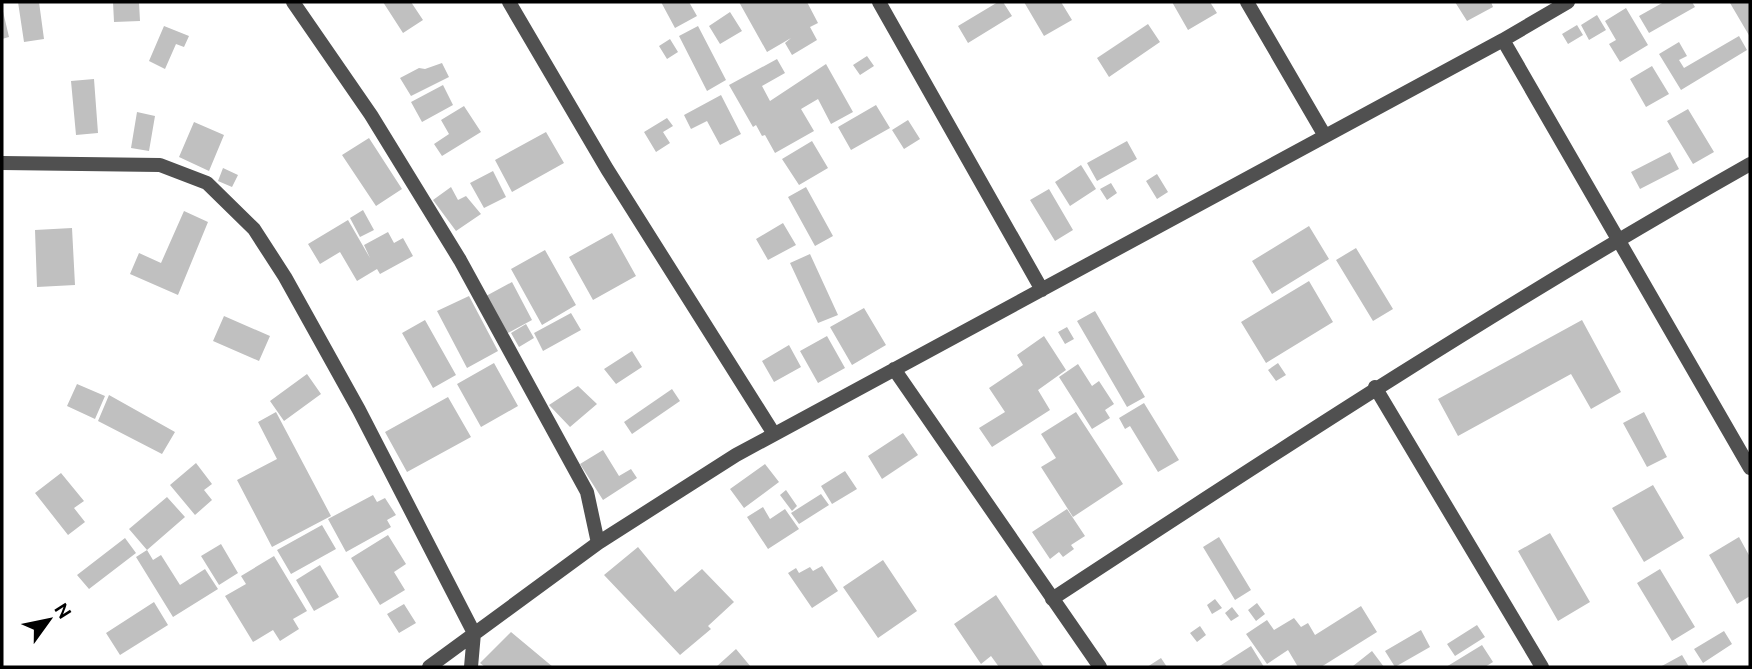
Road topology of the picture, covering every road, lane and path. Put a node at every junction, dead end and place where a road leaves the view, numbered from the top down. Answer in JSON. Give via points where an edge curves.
{"nodes":[{"id":1,"x":293,"y":2,"type":"edge"},
{"id":2,"x":509,"y":2,"type":"edge"},
{"id":3,"x":879,"y":2,"type":"edge"},
{"id":4,"x":1247,"y":2,"type":"edge"},
{"id":5,"x":1568,"y":2,"type":"edge"},
{"id":6,"x":1503,"y":40,"type":"junction"},
{"id":7,"x":1325,"y":136,"type":"junction"},
{"id":8,"x":2,"y":163,"type":"edge"},
{"id":9,"x":1750,"y":164,"type":"edge"},
{"id":10,"x":1619,"y":238,"type":"junction"},
{"id":11,"x":1041,"y":290,"type":"junction"},
{"id":12,"x":894,"y":369,"type":"junction"},
{"id":13,"x":1375,"y":387,"type":"junction"},
{"id":14,"x":774,"y":434,"type":"junction"},
{"id":15,"x":1750,"y":468,"type":"edge"},
{"id":16,"x":598,"y":543,"type":"junction"},
{"id":17,"x":1052,"y":599,"type":"junction"},
{"id":18,"x":474,"y":633,"type":"junction"},
{"id":19,"x":429,"y":667,"type":"edge"},
{"id":20,"x":471,"y":667,"type":"edge"},
{"id":21,"x":1100,"y":667,"type":"edge"},
{"id":22,"x":1542,"y":667,"type":"edge"}],
"edges":[{"from":1,"to":16,"type":"street","via":[[371,115],[460,260],[587,492]]},
{"from":2,"to":14,"type":"street","via":[[607,169]]},
{"from":3,"to":11,"type":"street"},
{"from":4,"to":7,"type":"street"},
{"from":5,"to":6,"type":"street"},
{"from":6,"to":7,"type":"street"},
{"from":6,"to":10,"type":"street"},
{"from":7,"to":11,"type":"street"},
{"from":8,"to":18,"type":"street","via":[[160,165],[207,183],[244,219],[319,337]]},
{"from":9,"to":10,"type":"street"},
{"from":10,"to":13,"type":"street"},
{"from":10,"to":15,"type":"street"},
{"from":11,"to":12,"type":"street"},
{"from":12,"to":14,"type":"street"},
{"from":12,"to":17,"type":"street"},
{"from":13,"to":17,"type":"street"},
{"from":13,"to":22,"type":"street"},
{"from":14,"to":16,"type":"street"},
{"from":16,"to":18,"type":"street"},
{"from":17,"to":21,"type":"street"},
{"from":18,"to":19,"type":"street"},
{"from":18,"to":20,"type":"street"}]}
